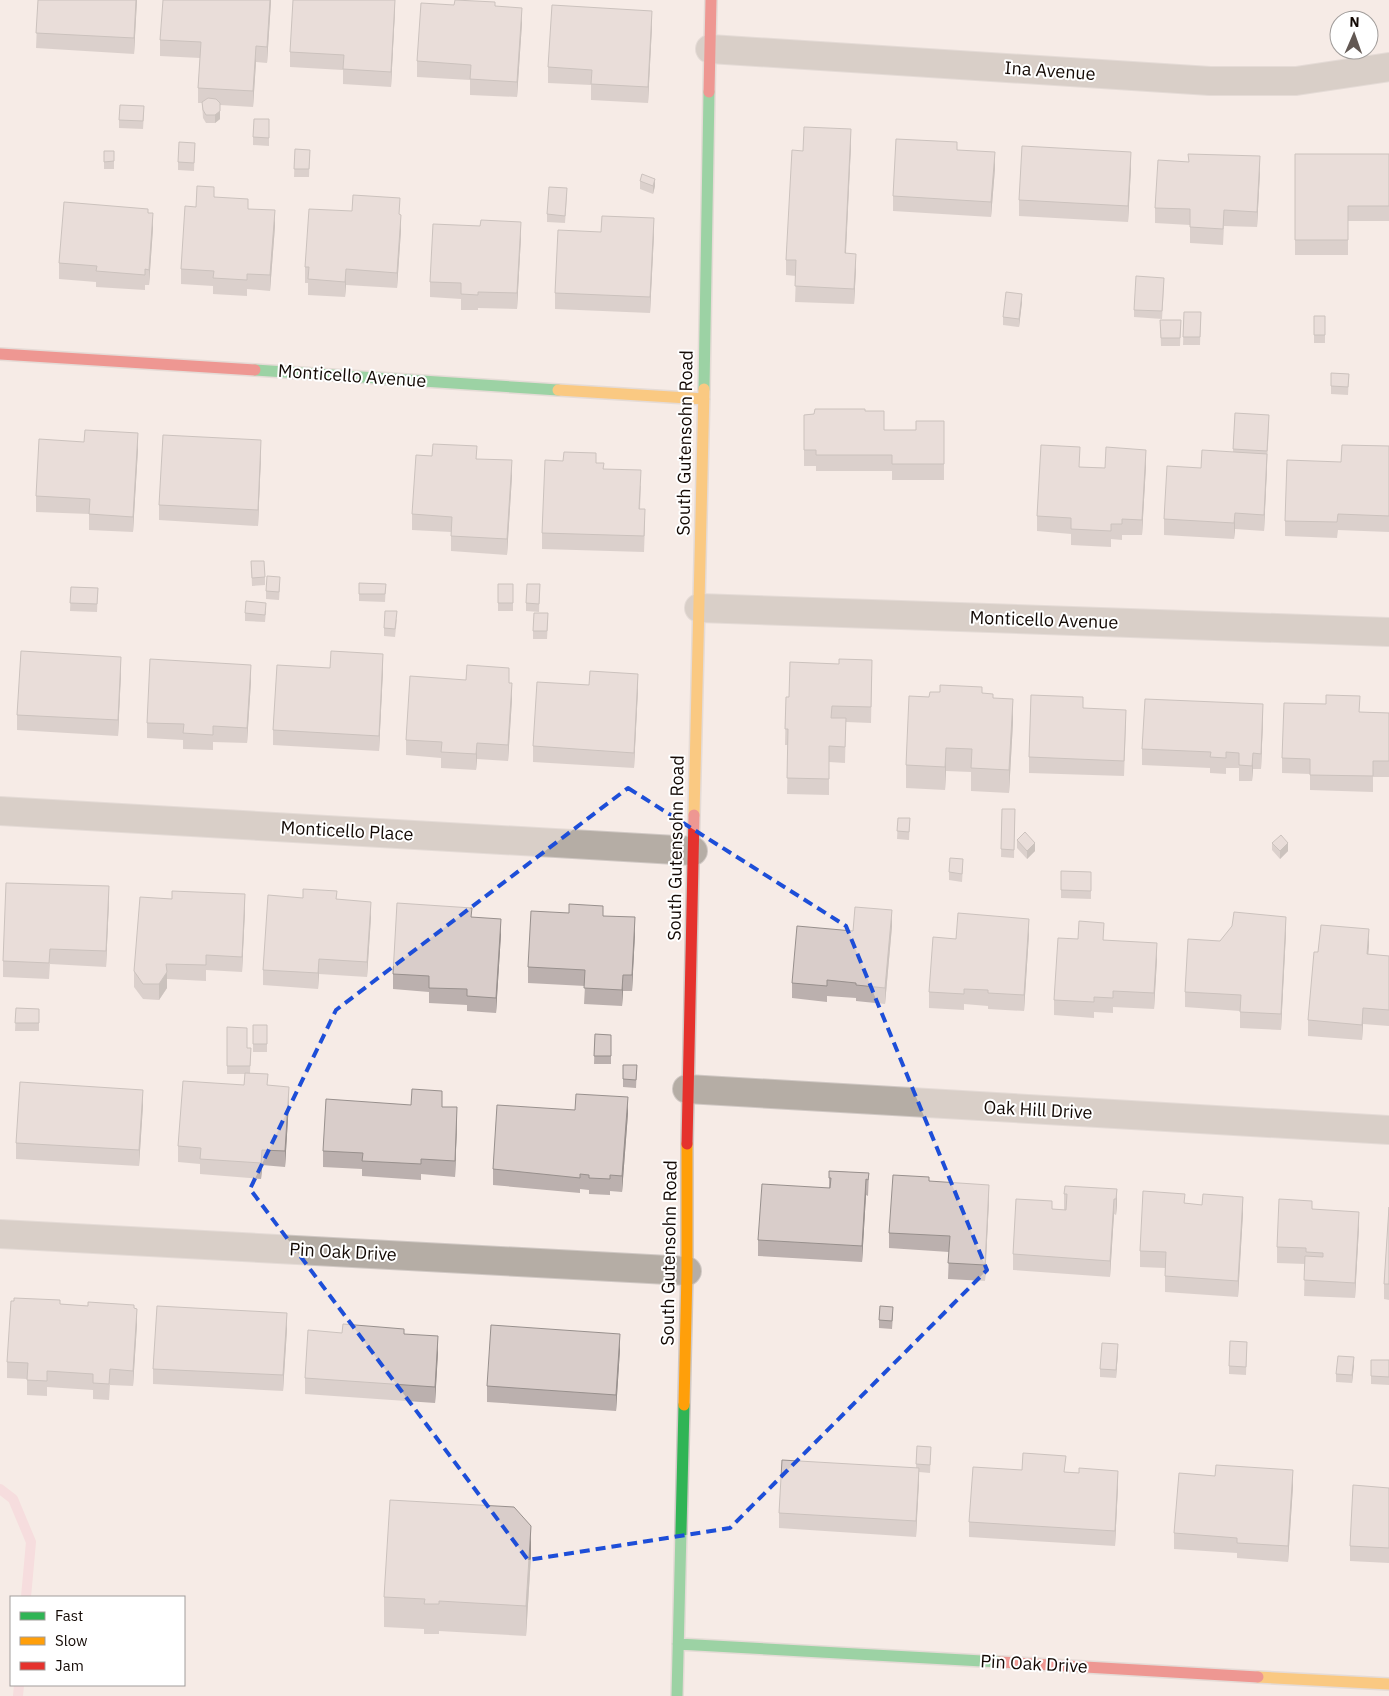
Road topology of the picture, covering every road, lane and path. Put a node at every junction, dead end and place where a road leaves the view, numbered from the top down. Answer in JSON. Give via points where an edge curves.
{"nodes":[{"id":1,"x":711,"y":0,"type":"edge"},
{"id":2,"x":710,"y":49,"type":"junction"},
{"id":3,"x":1389,"y":67,"type":"edge"},
{"id":4,"x":0,"y":354,"type":"edge"},
{"id":5,"x":704,"y":399,"type":"junction"},
{"id":6,"x":699,"y":608,"type":"junction"},
{"id":7,"x":1389,"y":632,"type":"edge"},
{"id":8,"x":0,"y":811,"type":"edge"},
{"id":9,"x":693,"y":851,"type":"junction"},
{"id":10,"x":687,"y":1089,"type":"junction"},
{"id":11,"x":1389,"y":1130,"type":"edge"},
{"id":12,"x":0,"y":1234,"type":"edge"},
{"id":13,"x":687,"y":1271,"type":"junction"},
{"id":14,"x":678,"y":1644,"type":"junction"},
{"id":15,"x":1389,"y":1684,"type":"edge"},
{"id":16,"x":677,"y":1696,"type":"edge"}],
"edges":[{"from":1,"to":2,"type":"street","name":"South Gutensohn Road"},
{"from":2,"to":3,"type":"street","name":"Ina Avenue","via":[[1210,81],[1296,81]]},
{"from":2,"to":5,"type":"street","name":"South Gutensohn Road"},
{"from":4,"to":5,"type":"street","name":"Monticello Avenue"},
{"from":5,"to":6,"type":"street","name":"South Gutensohn Road"},
{"from":6,"to":7,"type":"street","name":"Monticello Avenue"},
{"from":6,"to":9,"type":"street","name":"South Gutensohn Road"},
{"from":8,"to":9,"type":"street","name":"Monticello Place"},
{"from":9,"to":10,"type":"street","name":"South Gutensohn Road"},
{"from":10,"to":11,"type":"street","name":"Oak Hill Drive"},
{"from":10,"to":13,"type":"street","name":"South Gutensohn Road"},
{"from":12,"to":13,"type":"street","name":"Pin Oak Drive"},
{"from":13,"to":14,"type":"street","name":"South Gutensohn Road"},
{"from":14,"to":15,"type":"street","name":"Pin Oak Drive"},
{"from":14,"to":16,"type":"street","name":"South Gutensohn Road"}]}
